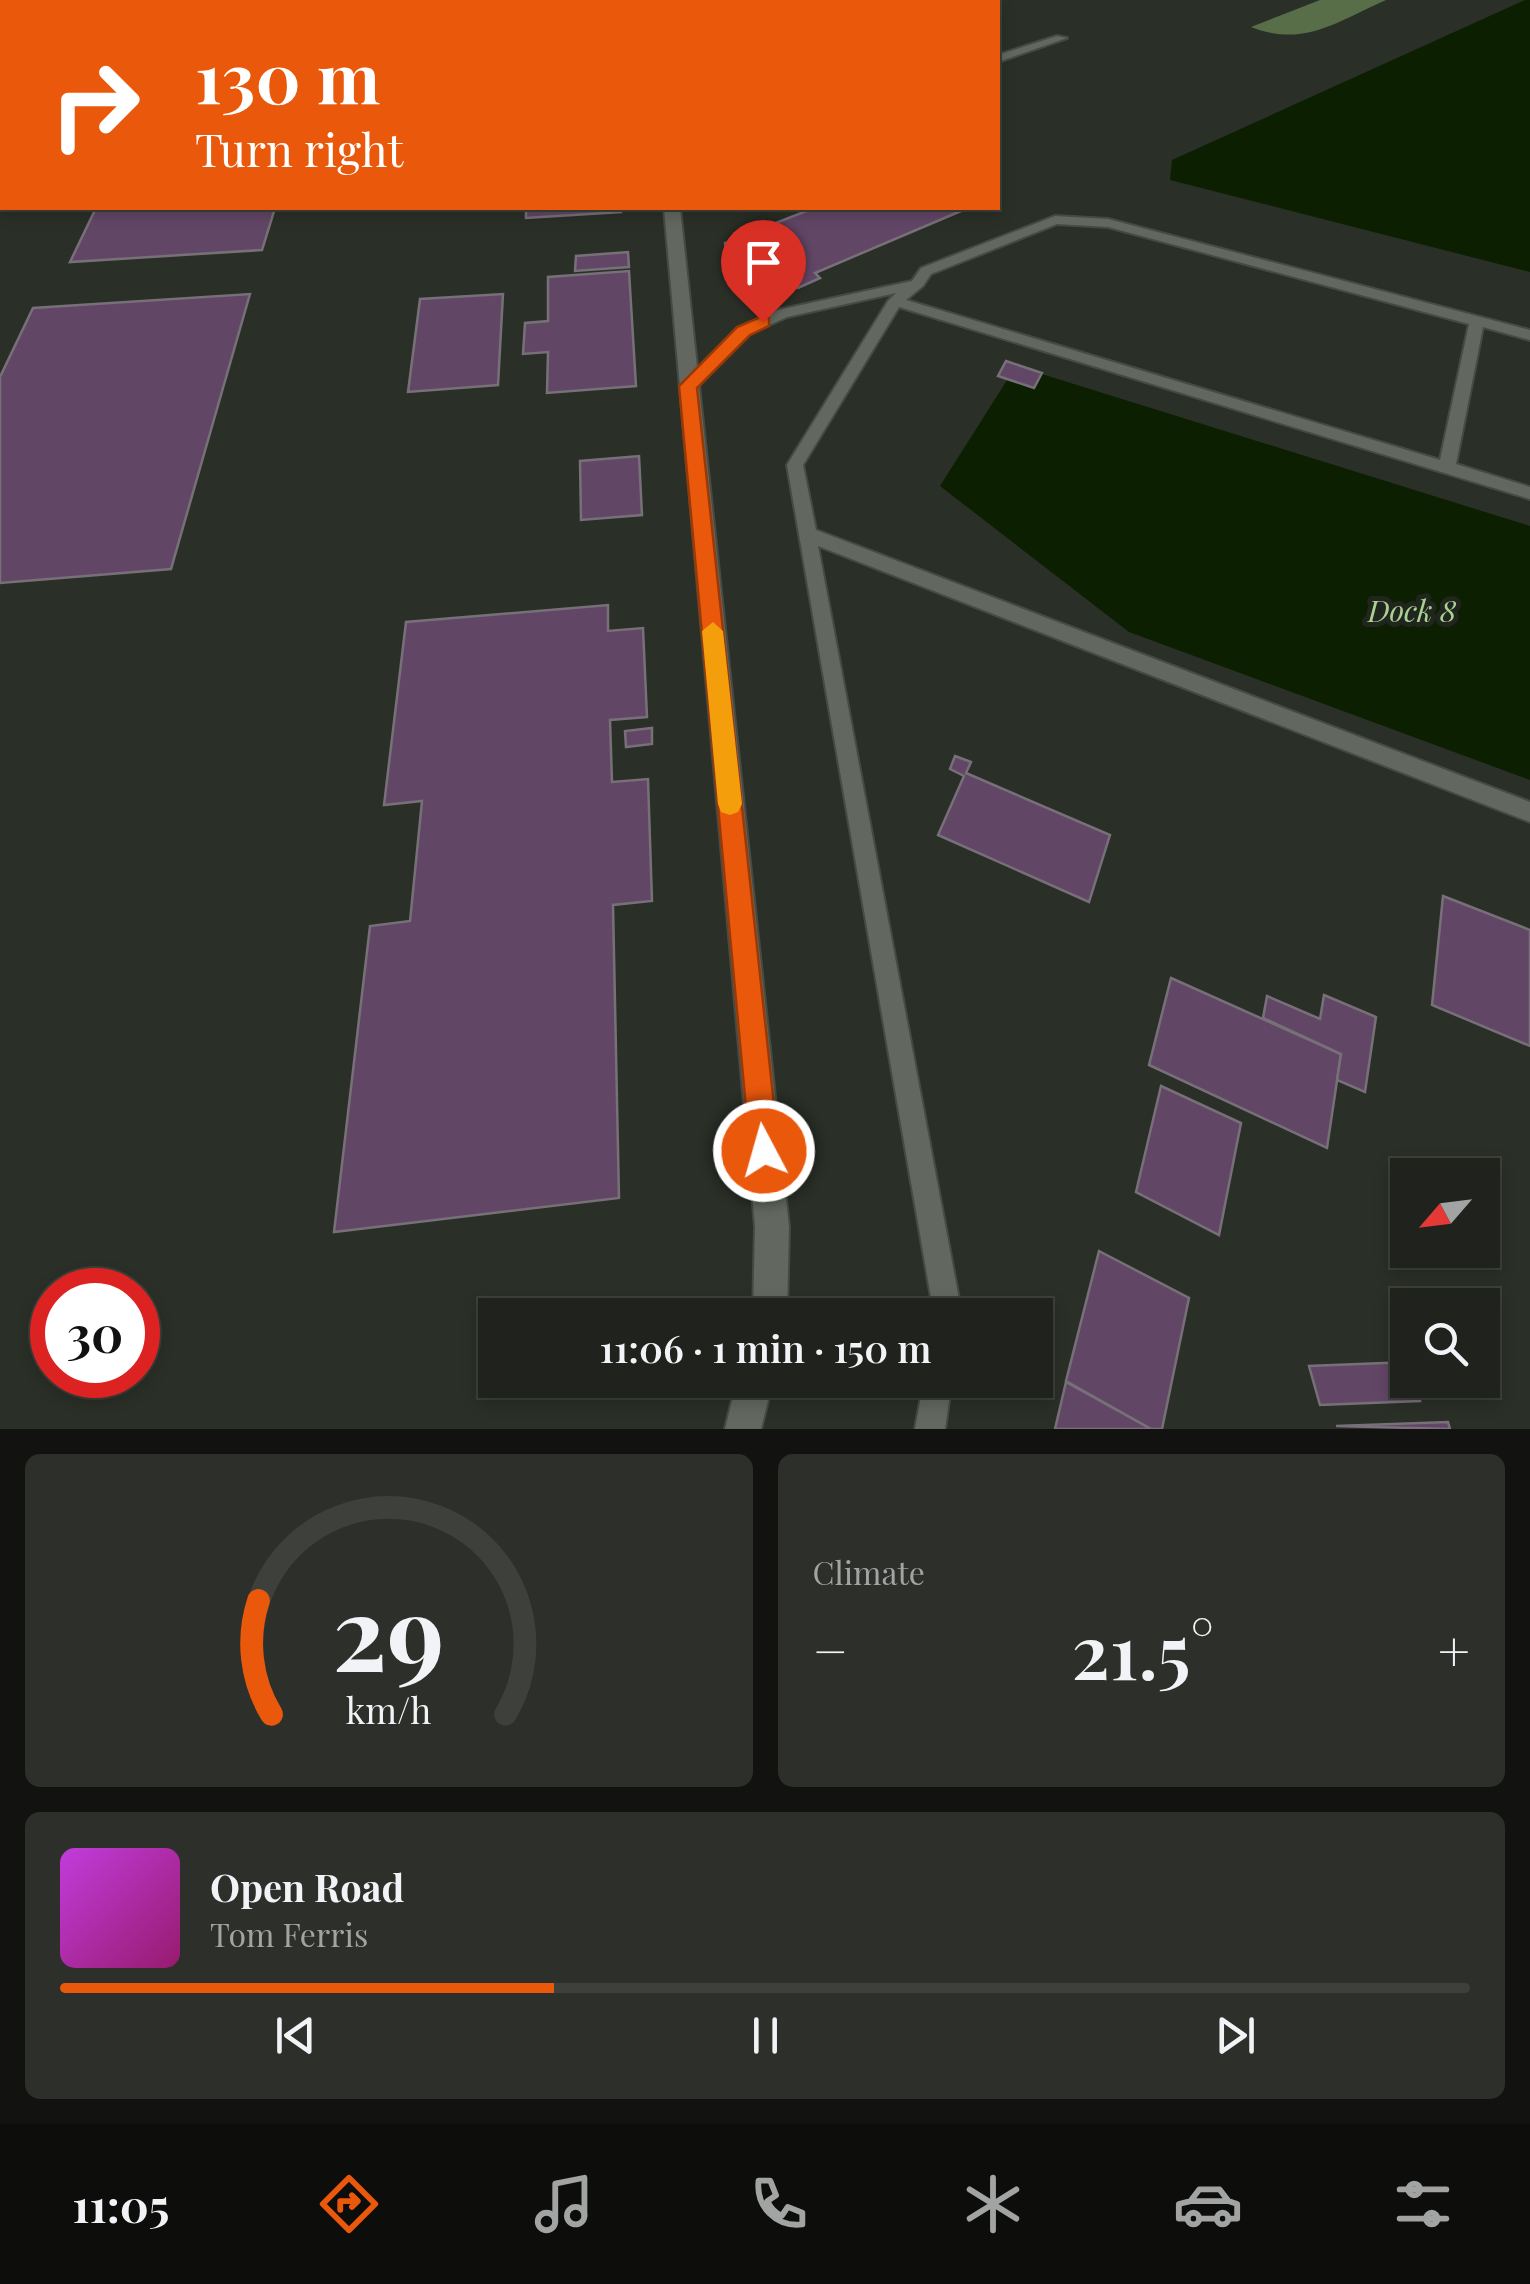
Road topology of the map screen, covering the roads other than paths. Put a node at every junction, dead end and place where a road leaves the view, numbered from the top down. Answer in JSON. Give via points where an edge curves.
{"nodes":[{"id":1,"x":1061,"y":38,"type":"dead end"},
{"id":2,"x":1000,"y":58,"type":"edge"},
{"id":3,"x":672,"y":210,"type":"edge"},
{"id":4,"x":918,"y":283,"type":"junction"},
{"id":5,"x":895,"y":301,"type":"junction"},
{"id":6,"x":1477,"y":321,"type":"junction"},
{"id":7,"x":1530,"y":335,"type":"edge"},
{"id":8,"x":688,"y":386,"type":"junction"},
{"id":9,"x":1446,"y":468,"type":"junction"},
{"id":10,"x":1530,"y":493,"type":"edge"},
{"id":11,"x":807,"y":534,"type":"junction"},
{"id":12,"x":1530,"y":812,"type":"edge"},
{"id":13,"x":770,"y":1298,"type":"edge"},
{"id":14,"x":945,"y":1298,"type":"edge"},
{"id":15,"x":751,"y":1398,"type":"edge"},
{"id":16,"x":935,"y":1398,"type":"edge"},
{"id":17,"x":743,"y":1429,"type":"edge"},
{"id":18,"x":930,"y":1429,"type":"edge"}],
"edges":[{"from":1,"to":2,"type":"lane"},
{"from":3,"to":8,"type":"street"},
{"from":4,"to":5,"type":"lane"},
{"from":4,"to":6,"type":"lane","via":[[926,271],[1055,220],[1108,224]]},
{"from":4,"to":8,"type":"lane","via":[[783,313],[744,331]]},
{"from":5,"to":9,"type":"lane"},
{"from":5,"to":11,"type":"lane","via":[[794,465]]},
{"from":6,"to":7,"type":"lane"},
{"from":6,"to":9,"type":"lane"},
{"from":8,"to":13,"type":"street","via":[[772,1228]]},
{"from":9,"to":10,"type":"lane"},
{"from":11,"to":12,"type":"lane"},
{"from":11,"to":14,"type":"lane"},
{"from":15,"to":17,"type":"street"},
{"from":16,"to":18,"type":"lane"}]}
